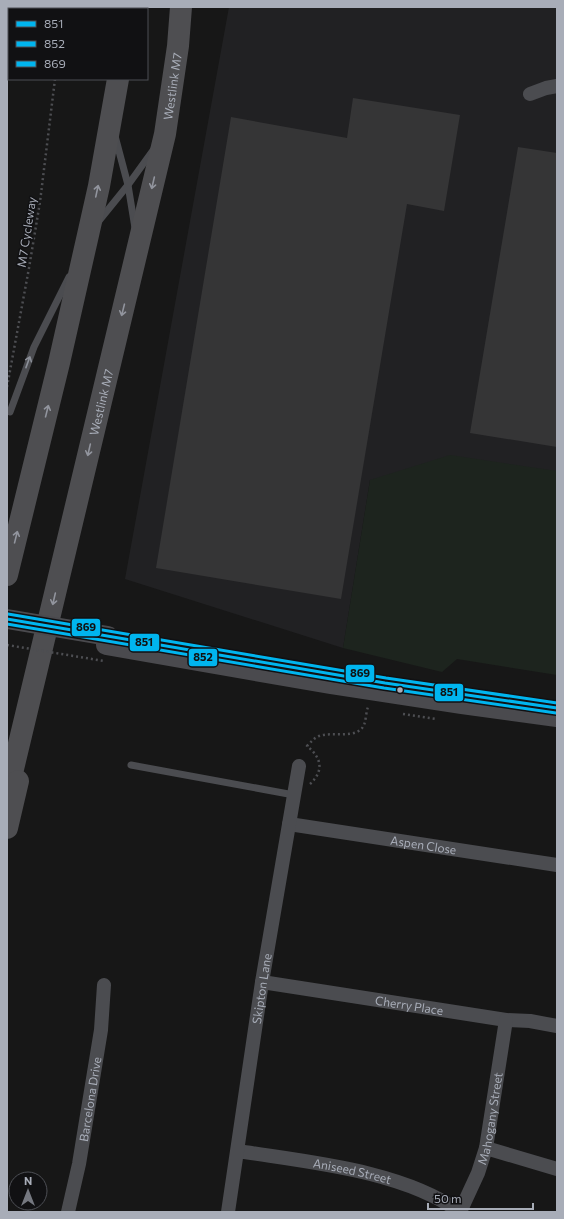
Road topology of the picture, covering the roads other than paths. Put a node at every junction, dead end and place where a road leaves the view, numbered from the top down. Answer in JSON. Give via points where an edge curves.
{"nodes":[{"id":1,"x":182,"y":7,"type":"edge"},
{"id":2,"x":118,"y":80,"type":"edge"},
{"id":3,"x":557,"y":86,"type":"edge"},
{"id":4,"x":530,"y":94,"type":"dead end"},
{"id":5,"x":111,"y":118,"type":"junction"},
{"id":6,"x":164,"y":134,"type":"junction"},
{"id":7,"x":128,"y":185,"type":"junction"},
{"id":8,"x":87,"y":239,"type":"junction"},
{"id":9,"x":138,"y":248,"type":"junction"},
{"id":10,"x":10,"y":412,"type":"dead end"},
{"id":11,"x":7,"y":575,"type":"edge"},
{"id":12,"x":7,"y":618,"type":"edge"},
{"id":13,"x":7,"y":629,"type":"edge"},
{"id":14,"x":106,"y":648,"type":"junction"},
{"id":15,"x":36,"y":673,"type":"junction"},
{"id":16,"x":557,"y":708,"type":"edge"},
{"id":17,"x":557,"y":717,"type":"edge"},
{"id":18,"x":131,"y":765,"type":"dead end"},
{"id":19,"x":299,"y":766,"type":"dead end"},
{"id":20,"x":7,"y":794,"type":"edge"},
{"id":21,"x":294,"y":795,"type":"junction"},
{"id":22,"x":289,"y":824,"type":"junction"},
{"id":23,"x":7,"y":828,"type":"edge"},
{"id":24,"x":557,"y":865,"type":"edge"},
{"id":25,"x":262,"y":982,"type":"junction"},
{"id":26,"x":104,"y":985,"type":"dead end"},
{"id":27,"x":506,"y":1020,"type":"junction"},
{"id":28,"x":557,"y":1026,"type":"edge"},
{"id":29,"x":486,"y":1148,"type":"junction"},
{"id":30,"x":238,"y":1151,"type":"junction"},
{"id":31,"x":557,"y":1170,"type":"edge"},
{"id":32,"x":68,"y":1212,"type":"edge"},
{"id":33,"x":228,"y":1212,"type":"edge"},
{"id":34,"x":460,"y":1212,"type":"edge"}],
"edges":[{"from":1,"to":6,"type":"highway","name":"Westlink M7"},
{"from":2,"to":5,"type":"highway"},
{"from":3,"to":4,"type":"street"},
{"from":5,"to":7,"type":"lane"},
{"from":8,"to":5,"type":"highway","one_way":true},
{"from":6,"to":7,"type":"lane"},
{"from":6,"to":9,"type":"highway","name":"Westlink M7","one_way":true},
{"from":7,"to":8,"type":"lane"},
{"from":7,"to":9,"type":"lane"},
{"from":10,"to":8,"type":"lane","one_way":true,"via":[[34,348]]},
{"from":11,"to":8,"type":"highway","one_way":true},
{"from":9,"to":15,"type":"highway","name":"Westlink M7","one_way":true},
{"from":12,"to":14,"type":"main road","bridge":true},
{"from":13,"to":14,"type":"main road"},
{"from":14,"to":16,"type":"main road","via":[[385,683]]},
{"from":14,"to":17,"type":"main road"},
{"from":15,"to":20,"type":"highway","name":"Westlink M7"},
{"from":15,"to":23,"type":"highway","via":[[19,776]]},
{"from":18,"to":21,"type":"lane"},
{"from":19,"to":21,"type":"street","name":"Skipton Lane"},
{"from":21,"to":22,"type":"street","name":"Skipton Lane"},
{"from":22,"to":24,"type":"street","name":"Aspen Close"},
{"from":22,"to":25,"type":"street","name":"Skipton Lane"},
{"from":25,"to":27,"type":"street","name":"Cherry Place"},
{"from":25,"to":30,"type":"street","name":"Skipton Lane"},
{"from":26,"to":32,"type":"street","name":"Barcelona Drive","via":[[101,1030],[79,1164]]},
{"from":27,"to":28,"type":"street","name":"Cherry Place"},
{"from":27,"to":29,"type":"street","name":"Mahogany Street"},
{"from":29,"to":31,"type":"street"},
{"from":29,"to":34,"type":"street","name":"Mahogany Street"},
{"from":30,"to":33,"type":"street","name":"Skipton Lane"},
{"from":30,"to":34,"type":"street","name":"Aniseed Street","via":[[372,1175],[434,1195]]}]}
